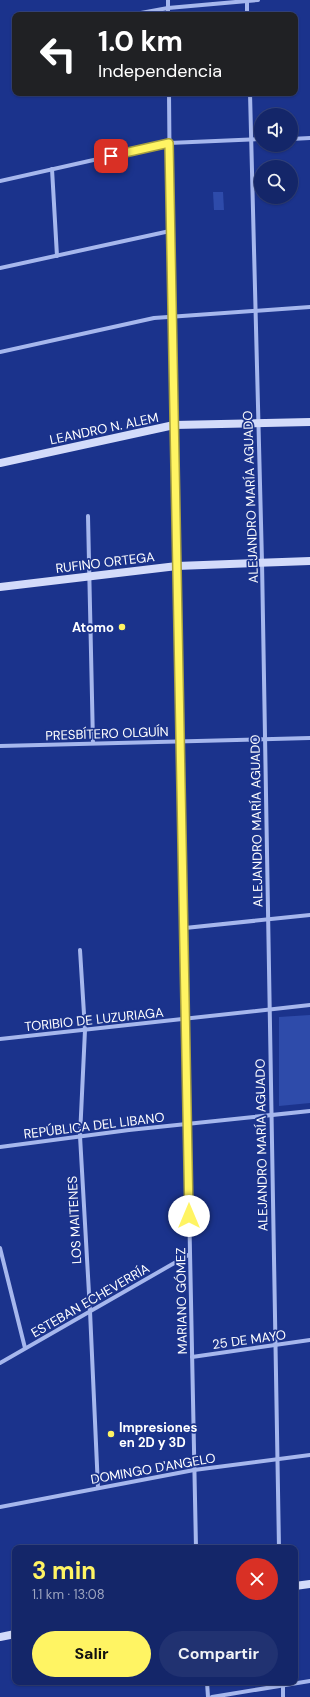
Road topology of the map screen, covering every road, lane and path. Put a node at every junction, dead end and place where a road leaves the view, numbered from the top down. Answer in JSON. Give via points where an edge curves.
{"nodes":[{"id":1,"x":168,"y":0,"type":"edge"},
{"id":2,"x":247,"y":0,"type":"edge"},
{"id":3,"x":258,"y":0,"type":"edge"},
{"id":4,"x":168,"y":8,"type":"junction"},
{"id":5,"x":146,"y":12,"type":"edge"},
{"id":6,"x":168,"y":12,"type":"edge"},
{"id":7,"x":247,"y":12,"type":"edge"},
{"id":8,"x":168,"y":96,"type":"edge"},
{"id":9,"x":250,"y":96,"type":"edge"},
{"id":10,"x":310,"y":138,"type":"edge"},
{"id":11,"x":298,"y":139,"type":"edge"},
{"id":12,"x":251,"y":140,"type":"junction"},
{"id":13,"x":169,"y":143,"type":"junction"},
{"id":14,"x":52,"y":169,"type":"junction"},
{"id":15,"x":0,"y":181,"type":"edge"},
{"id":16,"x":170,"y":231,"type":"junction"},
{"id":17,"x":57,"y":256,"type":"junction"},
{"id":18,"x":0,"y":268,"type":"edge"},
{"id":19,"x":310,"y":307,"type":"edge"},
{"id":20,"x":255,"y":310,"type":"junction"},
{"id":21,"x":171,"y":315,"type":"junction"},
{"id":22,"x":0,"y":352,"type":"edge"},
{"id":23,"x":310,"y":422,"type":"edge"},
{"id":24,"x":258,"y":423,"type":"junction"},
{"id":25,"x":174,"y":425,"type":"junction"},
{"id":26,"x":0,"y":463,"type":"edge"},
{"id":27,"x":88,"y":516,"type":"dead end"},
{"id":28,"x":310,"y":561,"type":"edge"},
{"id":29,"x":262,"y":562,"type":"junction"},
{"id":30,"x":177,"y":566,"type":"junction"},
{"id":31,"x":90,"y":576,"type":"junction"},
{"id":32,"x":0,"y":587,"type":"edge"},
{"id":33,"x":310,"y":738,"type":"edge"},
{"id":34,"x":265,"y":739,"type":"junction"},
{"id":35,"x":181,"y":740,"type":"junction"},
{"id":36,"x":93,"y":743,"type":"junction"},
{"id":37,"x":0,"y":746,"type":"edge"},
{"id":38,"x":310,"y":915,"type":"edge"},
{"id":39,"x":267,"y":919,"type":"junction"},
{"id":40,"x":185,"y":928,"type":"junction"},
{"id":41,"x":80,"y":950,"type":"dead end"},
{"id":42,"x":310,"y":1005,"type":"edge"},
{"id":43,"x":268,"y":1010,"type":"junction"},
{"id":44,"x":186,"y":1019,"type":"junction"},
{"id":45,"x":85,"y":1030,"type":"junction"},
{"id":46,"x":0,"y":1039,"type":"edge"},
{"id":47,"x":310,"y":1111,"type":"edge"},
{"id":48,"x":270,"y":1115,"type":"junction"},
{"id":49,"x":189,"y":1124,"type":"junction"},
{"id":50,"x":80,"y":1136,"type":"junction"},
{"id":51,"x":0,"y":1147,"type":"edge"},
{"id":52,"x":0,"y":1248,"type":"edge"},
{"id":53,"x":190,"y":1254,"type":"junction"},
{"id":54,"x":90,"y":1311,"type":"junction"},
{"id":55,"x":310,"y":1340,"type":"edge"},
{"id":56,"x":275,"y":1345,"type":"junction"},
{"id":57,"x":25,"y":1348,"type":"junction"},
{"id":58,"x":192,"y":1357,"type":"junction"},
{"id":59,"x":0,"y":1363,"type":"edge"},
{"id":60,"x":310,"y":1455,"type":"edge"},
{"id":61,"x":278,"y":1458,"type":"junction"},
{"id":62,"x":194,"y":1470,"type":"junction"},
{"id":63,"x":98,"y":1488,"type":"junction"},
{"id":64,"x":0,"y":1507,"type":"edge"},
{"id":65,"x":196,"y":1545,"type":"edge"},
{"id":66,"x":279,"y":1545,"type":"edge"},
{"id":67,"x":310,"y":1584,"type":"edge"},
{"id":68,"x":298,"y":1586,"type":"edge"},
{"id":69,"x":12,"y":1635,"type":"edge"},
{"id":70,"x":0,"y":1637,"type":"edge"},
{"id":71,"x":310,"y":1681,"type":"edge"},
{"id":72,"x":298,"y":1682,"type":"edge"},
{"id":73,"x":208,"y":1685,"type":"edge"},
{"id":74,"x":278,"y":1685,"type":"edge"},
{"id":75,"x":283,"y":1685,"type":"edge"},
{"id":76,"x":208,"y":1697,"type":"edge"},
{"id":77,"x":212,"y":1697,"type":"edge"},
{"id":78,"x":283,"y":1697,"type":"edge"}],
"edges":[{"from":1,"to":4,"type":"street"},
{"from":2,"to":3,"type":"street"},
{"from":2,"to":4,"type":"street"},
{"from":2,"to":7,"type":"street"},
{"from":4,"to":5,"type":"street"},
{"from":4,"to":6,"type":"street"},
{"from":8,"to":13,"type":"street","name":"MARIANO GÓMEZ"},
{"from":9,"to":12,"type":"street","name":"ALEJANDRO MARÍA AGUADO"},
{"from":10,"to":11,"type":"street"},
{"from":12,"to":13,"type":"street"},
{"from":12,"to":20,"type":"street","name":"ALEJANDRO MARÍA AGUADO"},
{"from":13,"to":14,"type":"street"},
{"from":13,"to":16,"type":"street","name":"MARIANO GÓMEZ"},
{"from":14,"to":15,"type":"street"},
{"from":14,"to":17,"type":"street"},
{"from":16,"to":17,"type":"street"},
{"from":16,"to":21,"type":"street","name":"MARIANO GÓMEZ"},
{"from":17,"to":18,"type":"street"},
{"from":19,"to":20,"type":"street"},
{"from":20,"to":21,"type":"street"},
{"from":20,"to":24,"type":"street","name":"ALEJANDRO MARÍA AGUADO"},
{"from":21,"to":22,"type":"street"},
{"from":21,"to":25,"type":"street","name":"MARIANO GÓMEZ"},
{"from":23,"to":24,"type":"street","name":"LEANDRO N. ALEM"},
{"from":24,"to":25,"type":"street","name":"LEANDRO N. ALEM"},
{"from":24,"to":29,"type":"street","name":"ALEJANDRO MARÍA AGUADO"},
{"from":25,"to":26,"type":"street","name":"LEANDRO N. ALEM"},
{"from":25,"to":30,"type":"street","name":"MARIANO GÓMEZ"},
{"from":27,"to":31,"type":"street"},
{"from":28,"to":29,"type":"street","name":"RUFINO ORTEGA"},
{"from":29,"to":30,"type":"street","name":"RUFINO ORTEGA"},
{"from":29,"to":34,"type":"street","name":"ALEJANDRO MARÍA AGUADO"},
{"from":30,"to":31,"type":"street","name":"RUFINO ORTEGA"},
{"from":30,"to":35,"type":"street","name":"MARIANO GÓMEZ"},
{"from":31,"to":32,"type":"street","name":"RUFINO ORTEGA"},
{"from":31,"to":36,"type":"street"},
{"from":33,"to":34,"type":"street","name":"PRESBÍTERO OLGUÍN"},
{"from":34,"to":35,"type":"street","name":"PRESBÍTERO OLGUÍN"},
{"from":34,"to":39,"type":"street","name":"ALEJANDRO MARÍA AGUADO"},
{"from":35,"to":36,"type":"street","name":"PRESBÍTERO OLGUÍN"},
{"from":35,"to":40,"type":"street","name":"MARIANO GÓMEZ"},
{"from":36,"to":37,"type":"street","name":"PRESBÍTERO OLGUÍN"},
{"from":38,"to":39,"type":"street"},
{"from":39,"to":40,"type":"street"},
{"from":39,"to":43,"type":"street","name":"ALEJANDRO MARÍA AGUADO"},
{"from":40,"to":44,"type":"street","name":"MARIANO GÓMEZ"},
{"from":41,"to":45,"type":"street","name":"LOS MAITENES"},
{"from":42,"to":43,"type":"street","name":"TORIBIO DE LUZURIAGA"},
{"from":43,"to":44,"type":"street","name":"TORIBIO DE LUZURIAGA"},
{"from":43,"to":48,"type":"street","name":"ALEJANDRO MARÍA AGUADO"},
{"from":44,"to":45,"type":"street","name":"TORIBIO DE LUZURIAGA"},
{"from":44,"to":49,"type":"street","name":"MARIANO GÓMEZ"},
{"from":45,"to":46,"type":"street","name":"TORIBIO DE LUZURIAGA"},
{"from":45,"to":50,"type":"street","name":"LOS MAITENES"},
{"from":47,"to":48,"type":"street","name":"REPÚBLICA DEL LIBANO"},
{"from":48,"to":49,"type":"street","name":"REPÚBLICA DEL LIBANO"},
{"from":48,"to":56,"type":"street","name":"ALEJANDRO MARÍA AGUADO"},
{"from":49,"to":50,"type":"street","name":"REPÚBLICA DEL LIBANO"},
{"from":49,"to":53,"type":"street","name":"MARIANO GÓMEZ"},
{"from":50,"to":51,"type":"street","name":"REPÚBLICA DEL LIBANO"},
{"from":50,"to":54,"type":"street","name":"LOS MAITENES"},
{"from":52,"to":57,"type":"street"},
{"from":53,"to":54,"type":"street","name":"ESTEBAN ECHEVERRÍA"},
{"from":53,"to":58,"type":"street","name":"MARIANO GÓMEZ"},
{"from":54,"to":57,"type":"street","name":"ESTEBAN ECHEVERRÍA"},
{"from":54,"to":63,"type":"street","name":"LOS MAITENES"},
{"from":55,"to":56,"type":"street","name":"25 DE MAYO"},
{"from":56,"to":58,"type":"street","name":"25 DE MAYO"},
{"from":56,"to":61,"type":"street","name":"ALEJANDRO MARÍA AGUADO"},
{"from":57,"to":59,"type":"street","name":"ESTEBAN ECHEVERRÍA"},
{"from":58,"to":62,"type":"street","name":"MARIANO GÓMEZ"},
{"from":60,"to":61,"type":"street","name":"DOMINGO D'ANGELO"},
{"from":61,"to":62,"type":"street","name":"DOMINGO D'ANGELO"},
{"from":61,"to":66,"type":"street","name":"ALEJANDRO MARÍA AGUADO"},
{"from":62,"to":63,"type":"street","name":"DOMINGO D'ANGELO"},
{"from":62,"to":65,"type":"street","name":"MARIANO GÓMEZ"},
{"from":63,"to":64,"type":"street","name":"DOMINGO D'ANGELO"},
{"from":67,"to":68,"type":"street"},
{"from":69,"to":70,"type":"street"},
{"from":71,"to":72,"type":"street"},
{"from":73,"to":76,"type":"street"},
{"from":74,"to":77,"type":"street"},
{"from":75,"to":78,"type":"street"}]}
